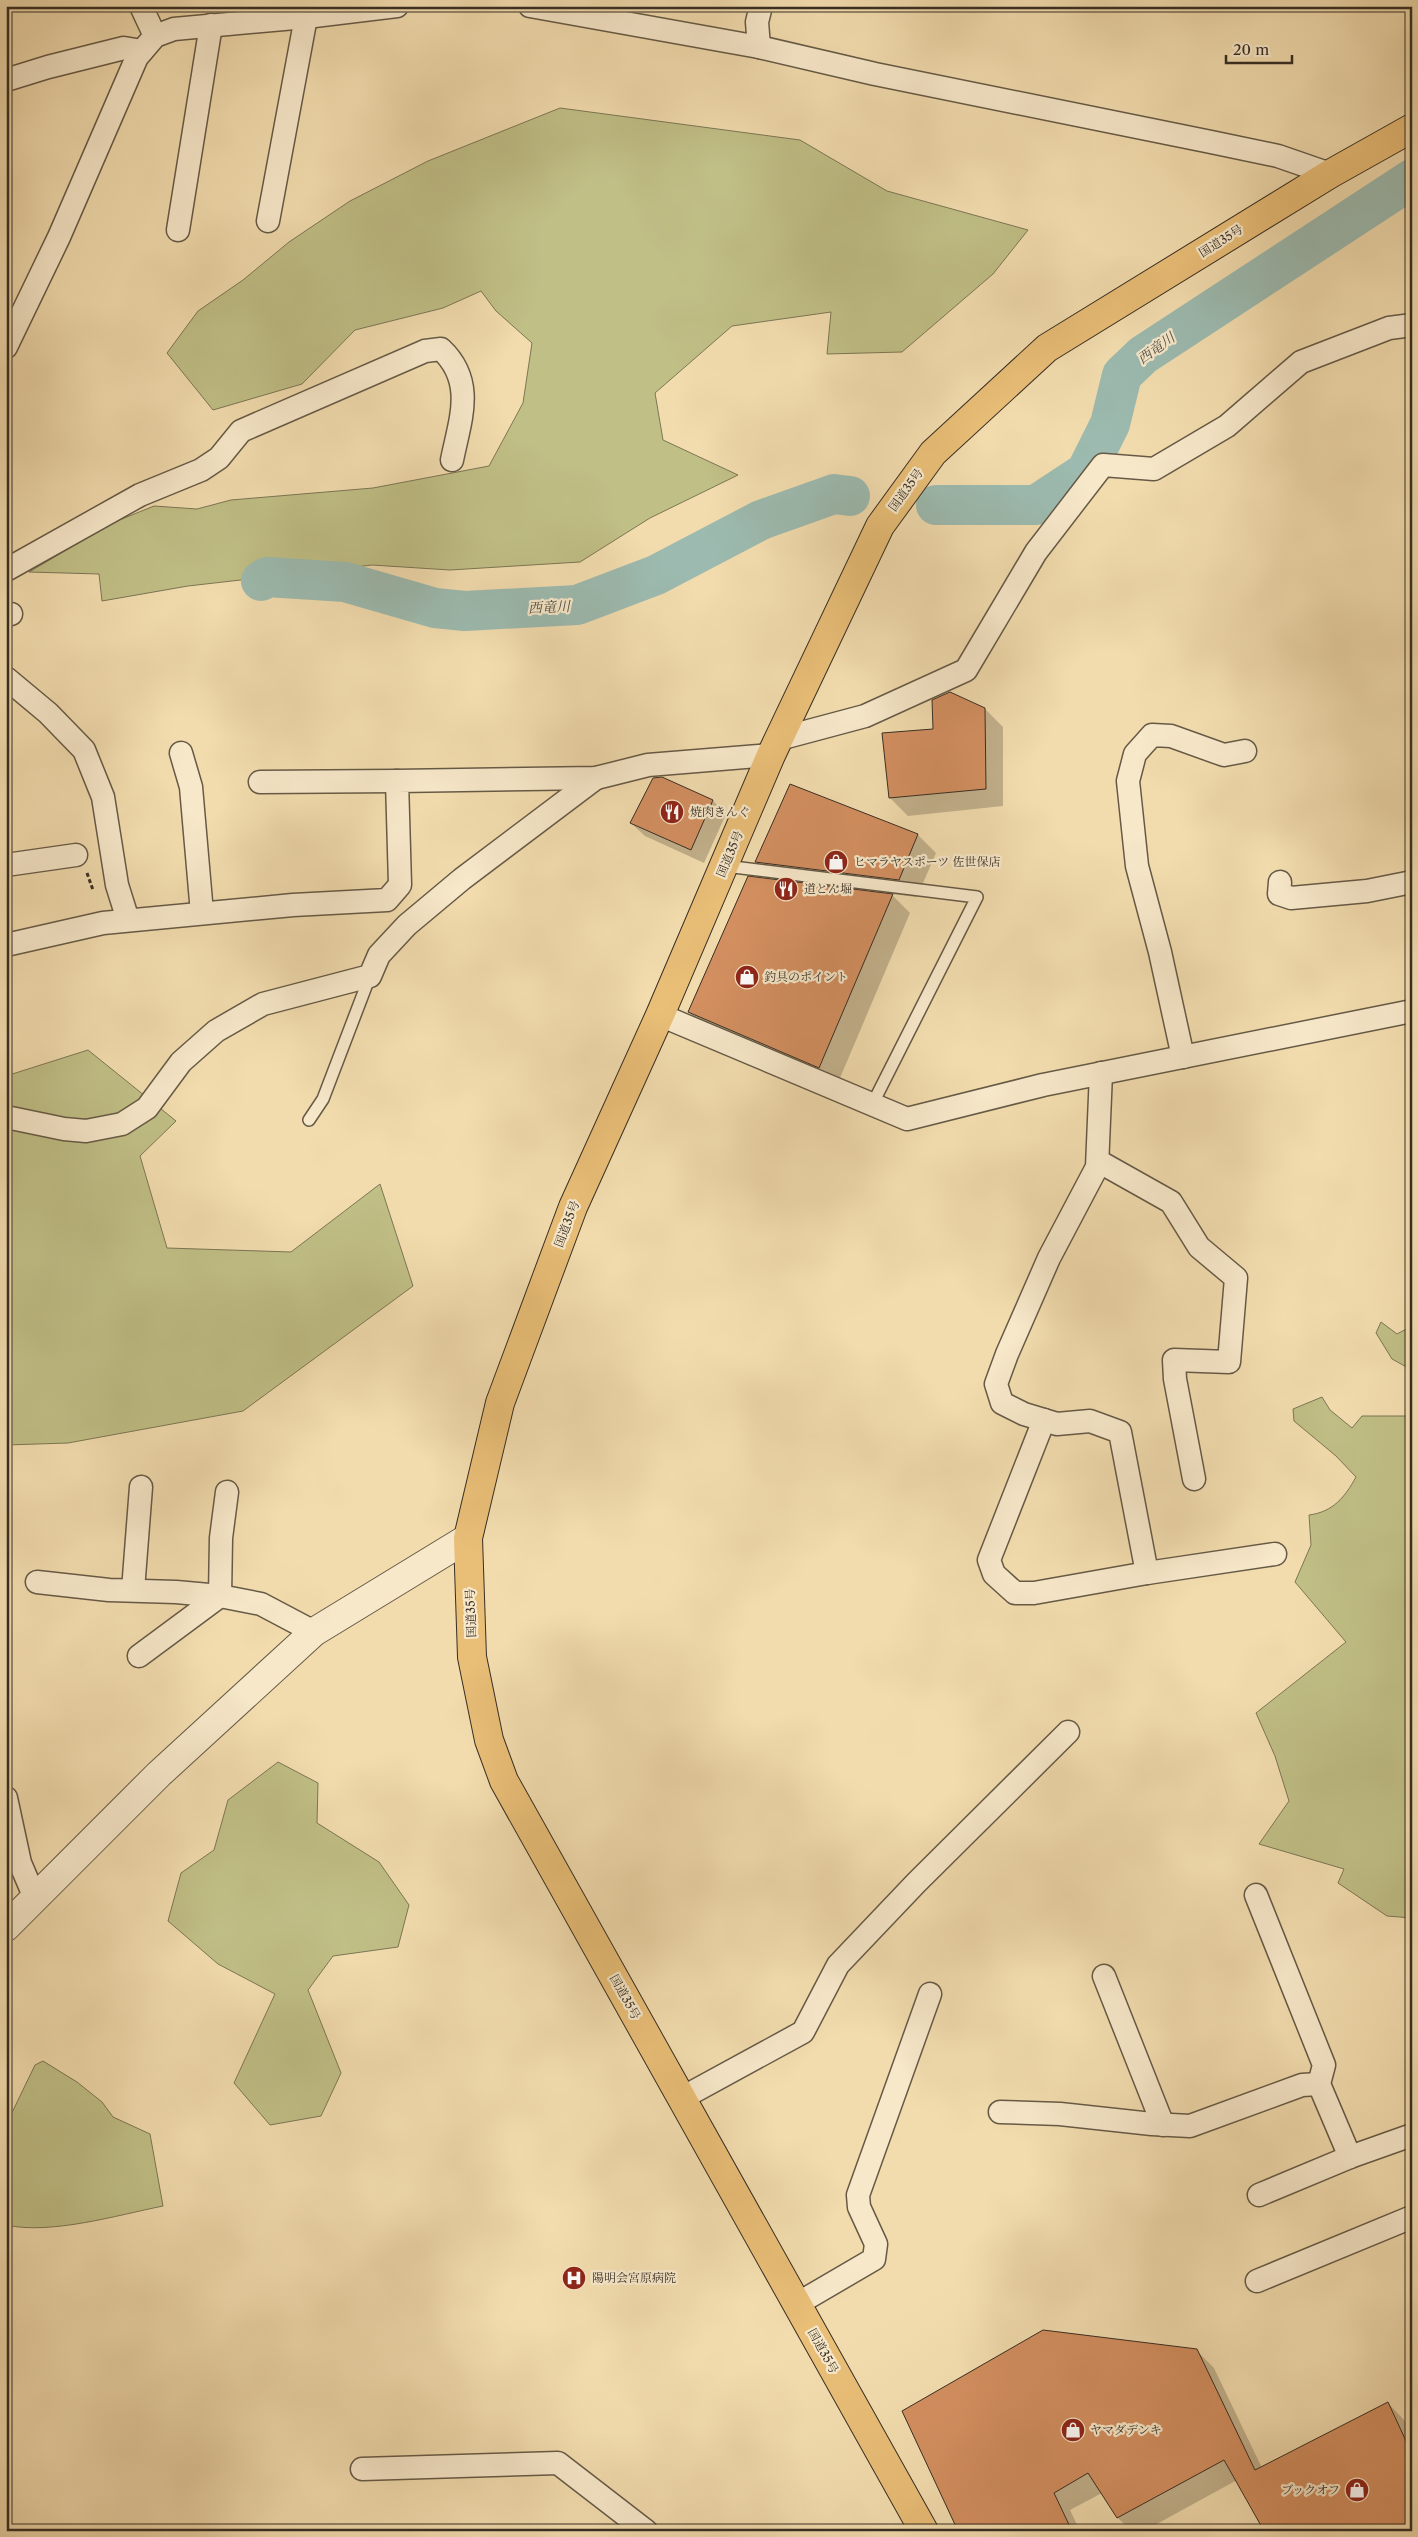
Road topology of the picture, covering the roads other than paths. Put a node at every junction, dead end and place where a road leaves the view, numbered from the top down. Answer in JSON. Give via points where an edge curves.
{"nodes":[{"id":1,"x":141,"y":6,"type":"edge"},
{"id":2,"x":397,"y":6,"type":"edge"},
{"id":3,"x":530,"y":6,"type":"edge"},
{"id":4,"x":761,"y":6,"type":"edge"},
{"id":5,"x":306,"y":17,"type":"junction"},
{"id":6,"x":211,"y":25,"type":"junction"},
{"id":7,"x":148,"y":44,"type":"junction"},
{"id":8,"x":759,"y":47,"type":"junction"},
{"id":9,"x":6,"y":80,"type":"edge"},
{"id":10,"x":1412,"y":128,"type":"edge"},
{"id":11,"x":1330,"y":174,"type":"junction"},
{"id":12,"x":268,"y":222,"type":"dead end"},
{"id":13,"x":178,"y":230,"type":"dead end"},
{"id":14,"x":1412,"y":325,"type":"edge"},
{"id":15,"x":6,"y":347,"type":"edge"},
{"id":16,"x":452,"y":460,"type":"dead end"},
{"id":17,"x":6,"y":570,"type":"edge"},
{"id":18,"x":6,"y":678,"type":"edge"},
{"id":19,"x":775,"y":747,"type":"junction"},
{"id":20,"x":1245,"y":752,"type":"dead end"},
{"id":21,"x":181,"y":753,"type":"dead end"},
{"id":22,"x":596,"y":778,"type":"junction"},
{"id":23,"x":397,"y":781,"type":"junction"},
{"id":24,"x":260,"y":782,"type":"dead end"},
{"id":25,"x":76,"y":855,"type":"road end"},
{"id":26,"x":6,"y":865,"type":"edge"},
{"id":27,"x":725,"y":866,"type":"junction"},
{"id":28,"x":1280,"y":882,"type":"dead end"},
{"id":29,"x":1412,"y":882,"type":"edge"},
{"id":30,"x":202,"y":913,"type":"junction"},
{"id":31,"x":128,"y":920,"type":"junction"},
{"id":32,"x":6,"y":946,"type":"edge"},
{"id":33,"x":370,"y":976,"type":"junction"},
{"id":34,"x":1412,"y":1011,"type":"edge"},
{"id":35,"x":660,"y":1015,"type":"junction"},
{"id":36,"x":1183,"y":1057,"type":"junction"},
{"id":37,"x":1101,"y":1073,"type":"junction"},
{"id":38,"x":872,"y":1106,"type":"junction"},
{"id":39,"x":6,"y":1117,"type":"edge"},
{"id":40,"x":309,"y":1120,"type":"dead end"},
{"id":41,"x":1098,"y":1161,"type":"junction"},
{"id":42,"x":1044,"y":1420,"type":"junction"},
{"id":43,"x":1194,"y":1479,"type":"dead end"},
{"id":44,"x":142,"y":1487,"type":"dead end"},
{"id":45,"x":227,"y":1492,"type":"dead end"},
{"id":46,"x":468,"y":1538,"type":"junction"},
{"id":47,"x":1275,"y":1554,"type":"dead end"},
{"id":48,"x":1147,"y":1573,"type":"junction"},
{"id":49,"x":36,"y":1582,"type":"dead end"},
{"id":50,"x":133,"y":1590,"type":"junction"},
{"id":51,"x":220,"y":1596,"type":"junction"},
{"id":52,"x":314,"y":1632,"type":"junction"},
{"id":53,"x":139,"y":1656,"type":"dead end"},
{"id":54,"x":1068,"y":1732,"type":"dead end"},
{"id":55,"x":6,"y":1798,"type":"edge"},
{"id":56,"x":1256,"y":1894,"type":"dead end"},
{"id":57,"x":35,"y":1898,"type":"junction"},
{"id":58,"x":6,"y":1927,"type":"edge"},
{"id":59,"x":1104,"y":1976,"type":"dead end"},
{"id":60,"x":930,"y":1994,"type":"dead end"},
{"id":61,"x":1319,"y":2084,"type":"junction"},
{"id":62,"x":682,"y":2098,"type":"junction"},
{"id":63,"x":1000,"y":2112,"type":"dead end"},
{"id":64,"x":1163,"y":2125,"type":"junction"},
{"id":65,"x":1412,"y":2135,"type":"edge"},
{"id":66,"x":1350,"y":2157,"type":"junction"},
{"id":67,"x":1259,"y":2195,"type":"dead end"},
{"id":68,"x":1412,"y":2217,"type":"edge"},
{"id":69,"x":1257,"y":2281,"type":"dead end"},
{"id":70,"x":797,"y":2304,"type":"junction"},
{"id":71,"x":362,"y":2469,"type":"dead end"},
{"id":72,"x":646,"y":2531,"type":"edge"},
{"id":73,"x":924,"y":2531,"type":"edge"}],
"edges":[{"from":1,"to":7,"type":"street"},
{"from":2,"to":5,"type":"street"},
{"from":3,"to":8,"type":"street"},
{"from":4,"to":8,"type":"street","via":[[757,22]]},
{"from":5,"to":6,"type":"street"},
{"from":5,"to":12,"type":"street"},
{"from":6,"to":7,"type":"street","via":[[174,29]]},
{"from":6,"to":13,"type":"street"},
{"from":7,"to":9,"type":"street"},
{"from":7,"to":15,"type":"street","via":[[137,57],[77,196]]},
{"from":8,"to":11,"type":"street","via":[[875,74],[1278,156]]},
{"from":10,"to":11,"type":"highway","name":"国道35号"},
{"from":11,"to":19,"type":"highway","name":"国道35号","via":[[1047,348],[933,453],[880,526]]},
{"from":14,"to":19,"type":"street","via":[[1389,328],[1301,362],[1227,426],[1154,470],[1103,465],[1036,552],[966,670],[865,716]]},
{"from":16,"to":17,"type":"street","via":[[464,399],[461,380],[452,359],[441,349],[425,351],[241,431],[220,458],[201,470],[140,495]]},
{"from":18,"to":31,"type":"street","via":[[48,713],[84,750],[103,797],[117,885]]},
{"from":19,"to":22,"type":"street","via":[[648,766]]},
{"from":19,"to":27,"type":"highway","name":"国道35号"},
{"from":20,"to":36,"type":"street","via":[[1224,755],[1171,736],[1152,735],[1134,754],[1128,781],[1137,866]]},
{"from":21,"to":30,"type":"street","via":[[191,787]]},
{"from":22,"to":23,"type":"street"},
{"from":22,"to":33,"type":"street","via":[[462,879],[407,925],[379,955]]},
{"from":23,"to":24,"type":"street"},
{"from":23,"to":30,"type":"street","via":[[400,886],[387,900]]},
{"from":25,"to":26,"type":"street"},
{"from":27,"to":35,"type":"highway","name":"国道35号"},
{"from":27,"to":38,"type":"lane","via":[[977,898]]},
{"from":28,"to":29,"type":"street","via":[[1279,894],[1291,898],[1368,891]]},
{"from":30,"to":31,"type":"street"},
{"from":31,"to":32,"type":"street"},
{"from":33,"to":39,"type":"street","via":[[263,1004],[216,1031],[181,1062],[147,1108],[122,1124],[86,1131]]},
{"from":33,"to":40,"type":"lane","via":[[323,1099]]},
{"from":34,"to":36,"type":"street"},
{"from":35,"to":38,"type":"street"},
{"from":35,"to":46,"type":"highway","name":"国道35号","via":[[573,1207],[500,1403]]},
{"from":36,"to":37,"type":"street"},
{"from":37,"to":38,"type":"street","via":[[906,1119]]},
{"from":37,"to":41,"type":"street"},
{"from":41,"to":42,"type":"street","via":[[1049,1258],[996,1384],[1002,1403]]},
{"from":41,"to":43,"type":"street","via":[[1171,1202],[1199,1247],[1236,1278],[1229,1362],[1174,1360]]},
{"from":42,"to":48,"type":"street","via":[[1057,1424],[1090,1421],[1120,1432]]},
{"from":42,"to":48,"type":"street","via":[[990,1560],[994,1574],[1015,1594]]},
{"from":44,"to":50,"type":"street"},
{"from":45,"to":51,"type":"street","via":[[221,1538]]},
{"from":46,"to":52,"type":"street"},
{"from":46,"to":62,"type":"highway","name":"国道35号","via":[[472,1657],[489,1740],[504,1781]]},
{"from":47,"to":48,"type":"street"},
{"from":49,"to":50,"type":"street"},
{"from":50,"to":51,"type":"street"},
{"from":51,"to":52,"type":"street","via":[[261,1604]]},
{"from":51,"to":53,"type":"street"},
{"from":52,"to":57,"type":"street","via":[[166,1768]]},
{"from":54,"to":62,"type":"street","via":[[838,1965],[803,2032]]},
{"from":55,"to":57,"type":"street","via":[[20,1863]]},
{"from":56,"to":61,"type":"street","via":[[1324,2065]]},
{"from":57,"to":58,"type":"street"},
{"from":59,"to":64,"type":"street"},
{"from":60,"to":70,"type":"street","via":[[858,2194],[859,2207],[876,2244],[874,2259]]},
{"from":61,"to":64,"type":"street","via":[[1302,2085],[1190,2126]]},
{"from":61,"to":66,"type":"street"},
{"from":62,"to":70,"type":"highway","name":"国道35号"},
{"from":63,"to":64,"type":"street","via":[[1060,2114]]},
{"from":65,"to":66,"type":"street"},
{"from":66,"to":67,"type":"street"},
{"from":68,"to":69,"type":"street"},
{"from":70,"to":73,"type":"highway","name":"国道35号"},
{"from":71,"to":72,"type":"street","via":[[558,2463]]}]}
